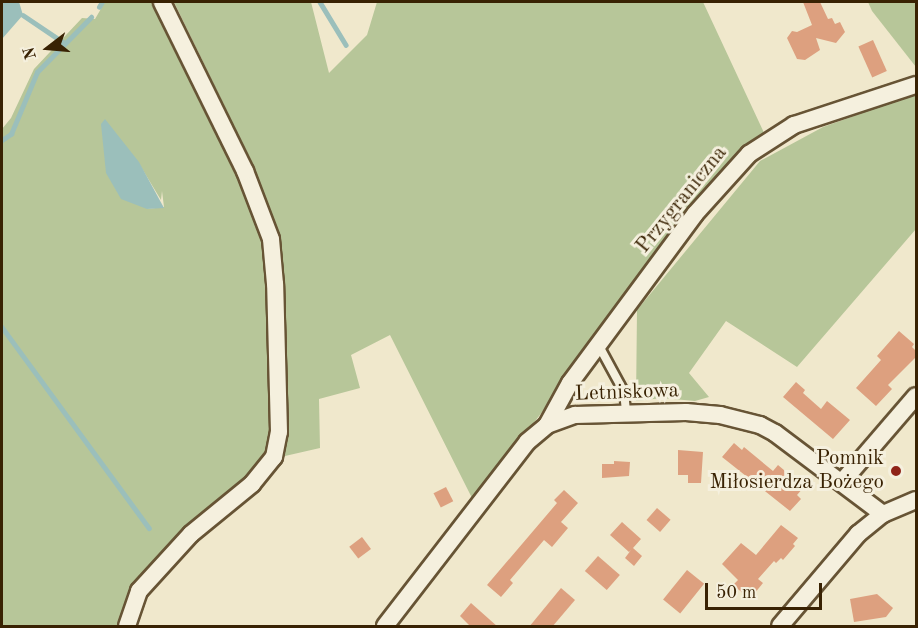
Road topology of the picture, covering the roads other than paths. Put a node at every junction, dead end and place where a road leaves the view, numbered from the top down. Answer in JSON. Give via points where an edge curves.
{"nodes":[{"id":1,"x":162,"y":2,"type":"edge"},
{"id":2,"x":916,"y":85,"type":"edge"},
{"id":3,"x":599,"y":346,"type":"junction"},
{"id":4,"x":916,"y":396,"type":"edge"},
{"id":5,"x":626,"y":411,"type":"junction"},
{"id":6,"x":547,"y":425,"type":"junction"},
{"id":7,"x":842,"y":482,"type":"junction"},
{"id":8,"x":916,"y":500,"type":"edge"},
{"id":9,"x":882,"y":514,"type":"junction"},
{"id":10,"x":127,"y":627,"type":"edge"},
{"id":11,"x":385,"y":627,"type":"edge"},
{"id":12,"x":780,"y":627,"type":"edge"}],
"edges":[{"from":1,"to":10,"type":"street","via":[[245,171],[271,239],[279,432],[274,457],[252,484],[191,534],[139,591]]},
{"from":2,"to":3,"type":"street","name":"Przygraniczna","via":[[794,125],[749,154],[696,214]]},
{"from":3,"to":5,"type":"lane","via":[[624,392]]},
{"from":3,"to":6,"type":"street","name":"Przygraniczna","via":[[570,383]]},
{"from":4,"to":7,"type":"street"},
{"from":5,"to":6,"type":"street","name":"Letniskowa","via":[[575,415]]},
{"from":5,"to":7,"type":"street","name":"Letniskowa","via":[[686,412],[750,422],[775,433]]},
{"from":6,"to":11,"type":"street","name":"Letniskowa","via":[[527,442]]},
{"from":7,"to":9,"type":"street","name":"Letniskowa"},
{"from":8,"to":9,"type":"street"},
{"from":9,"to":12,"type":"street","via":[[858,534]]}]}
